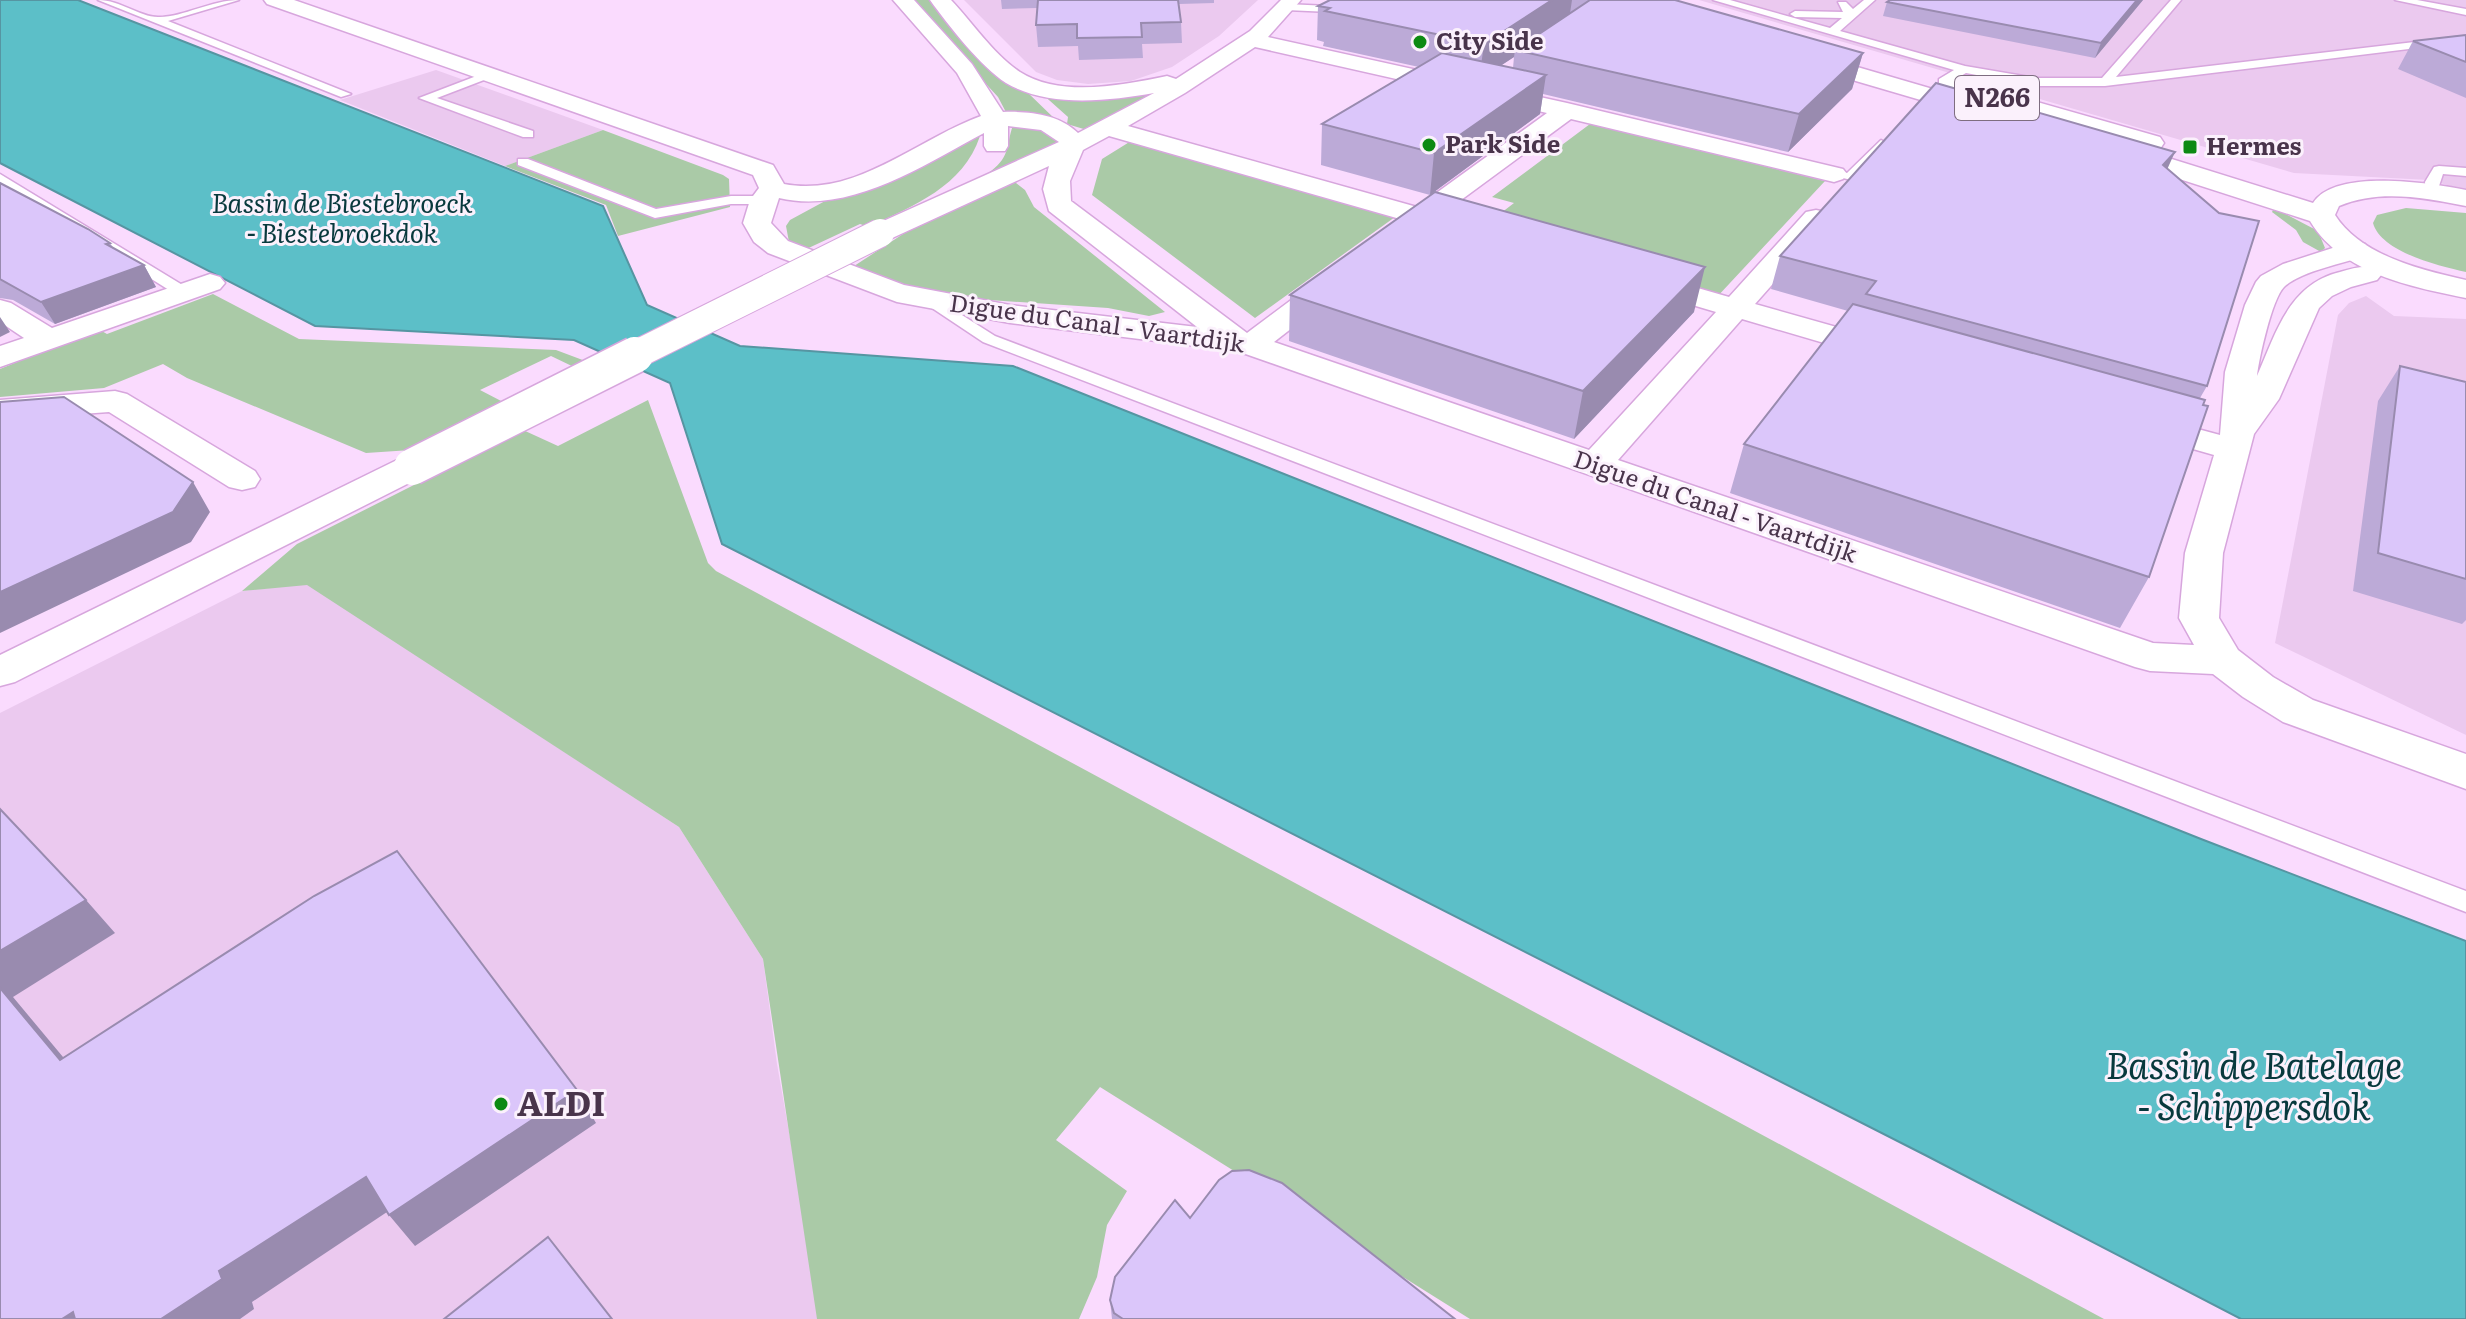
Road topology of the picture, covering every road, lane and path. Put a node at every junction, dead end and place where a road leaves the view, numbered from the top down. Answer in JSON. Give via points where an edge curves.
{"nodes":[{"id":1,"x":103,"y":0,"type":"edge"},
{"id":2,"x":199,"y":0,"type":"edge"},
{"id":3,"x":234,"y":0,"type":"edge"},
{"id":4,"x":274,"y":0,"type":"edge"},
{"id":5,"x":903,"y":0,"type":"edge"},
{"id":6,"x":940,"y":0,"type":"edge"},
{"id":7,"x":1352,"y":0,"type":"edge"},
{"id":8,"x":1839,"y":0,"type":"edge"},
{"id":9,"x":1870,"y":0,"type":"edge"},
{"id":10,"x":2176,"y":0,"type":"edge"},
{"id":11,"x":2400,"y":0,"type":"edge"},
{"id":12,"x":1288,"y":4,"type":"edge"},
{"id":13,"x":1710,"y":6,"type":"edge"},
{"id":14,"x":2466,"y":12,"type":"edge"},
{"id":15,"x":1767,"y":14,"type":"junction"},
{"id":16,"x":142,"y":15,"type":"junction"},
{"id":17,"x":1852,"y":15,"type":"junction"},
{"id":18,"x":157,"y":21,"type":"junction"},
{"id":19,"x":1832,"y":32,"type":"junction"},
{"id":20,"x":2466,"y":39,"type":"edge"},
{"id":21,"x":1251,"y":40,"type":"junction"},
{"id":22,"x":1776,"y":50,"type":"edge"},
{"id":23,"x":1206,"y":71,"type":"junction"},
{"id":24,"x":491,"y":75,"type":"junction"},
{"id":25,"x":1508,"y":75,"type":"edge"},
{"id":26,"x":1953,"y":76,"type":"junction"},
{"id":27,"x":2105,"y":82,"type":"junction"},
{"id":28,"x":1484,"y":91,"type":"junction"},
{"id":29,"x":345,"y":94,"type":"dead end"},
{"id":30,"x":1567,"y":110,"type":"junction"},
{"id":31,"x":994,"y":120,"type":"junction"},
{"id":32,"x":1106,"y":128,"type":"junction"},
{"id":33,"x":1893,"y":131,"type":"edge"},
{"id":34,"x":528,"y":134,"type":"dead end"},
{"id":35,"x":1073,"y":144,"type":"junction"},
{"id":36,"x":523,"y":162,"type":"dead end"},
{"id":37,"x":2466,"y":172,"type":"edge"},
{"id":38,"x":1842,"y":176,"type":"junction"},
{"id":39,"x":0,"y":178,"type":"edge"},
{"id":40,"x":2431,"y":192,"type":"junction"},
{"id":41,"x":768,"y":194,"type":"junction"},
{"id":42,"x":2466,"y":198,"type":"edge"},
{"id":43,"x":2330,"y":205,"type":"junction"},
{"id":44,"x":1421,"y":216,"type":"junction"},
{"id":45,"x":892,"y":228,"type":"junction"},
{"id":46,"x":1496,"y":238,"type":"edge"},
{"id":47,"x":1385,"y":244,"type":"edge"},
{"id":48,"x":2355,"y":250,"type":"junction"},
{"id":49,"x":1360,"y":262,"type":"edge"},
{"id":50,"x":2398,"y":270,"type":"junction"},
{"id":51,"x":1617,"y":273,"type":"edge"},
{"id":52,"x":197,"y":287,"type":"joint"},
{"id":53,"x":2466,"y":289,"type":"edge"},
{"id":54,"x":2266,"y":293,"type":"junction"},
{"id":55,"x":932,"y":301,"type":"junction"},
{"id":56,"x":1737,"y":308,"type":"junction"},
{"id":57,"x":0,"y":309,"type":"edge"},
{"id":58,"x":2295,"y":320,"type":"junction"},
{"id":59,"x":48,"y":339,"type":"junction"},
{"id":60,"x":1247,"y":343,"type":"junction"},
{"id":61,"x":0,"y":357,"type":"edge"},
{"id":62,"x":1914,"y":359,"type":"edge"},
{"id":63,"x":0,"y":410,"type":"edge"},
{"id":64,"x":2113,"y":416,"type":"edge"},
{"id":65,"x":2234,"y":442,"type":"junction"},
{"id":66,"x":1594,"y":466,"type":"junction"},
{"id":67,"x":242,"y":479,"type":"dead end"},
{"id":68,"x":2223,"y":660,"type":"junction"},
{"id":69,"x":0,"y":672,"type":"edge"},
{"id":70,"x":2466,"y":772,"type":"edge"},
{"id":71,"x":2466,"y":902,"type":"edge"}],
"edges":[{"from":1,"to":16,"type":"lane"},
{"from":2,"to":16,"type":"lane"},
{"from":3,"to":18,"type":"lane"},
{"from":4,"to":24,"type":"street"},
{"from":5,"to":31,"type":"street","via":[[986,96]]},
{"from":6,"to":23,"type":"street","via":[[1012,76],[1029,85],[1110,92]]},
{"from":7,"to":12,"type":"lane","via":[[1330,9]]},
{"from":8,"to":17,"type":"lane"},
{"from":9,"to":17,"type":"lane"},
{"from":10,"to":27,"type":"lane"},
{"from":11,"to":14,"type":"lane"},
{"from":12,"to":21,"type":"street"},
{"from":13,"to":15,"type":"lane"},
{"from":13,"to":26,"type":"main road","number":"N266"},
{"from":15,"to":17,"type":"lane"},
{"from":15,"to":19,"type":"lane"},
{"from":16,"to":18,"type":"lane"},
{"from":17,"to":19,"type":"lane"},
{"from":18,"to":29,"type":"lane"},
{"from":19,"to":26,"type":"lane"},
{"from":20,"to":27,"type":"lane"},
{"from":21,"to":23,"type":"street"},
{"from":21,"to":28,"type":"street"},
{"from":22,"to":43,"type":"main road","number":"N266"},
{"from":23,"to":32,"type":"street"},
{"from":24,"to":34,"type":"lane","via":[[425,98]]},
{"from":24,"to":41,"type":"street","via":[[764,170]]},
{"from":25,"to":28,"type":"street"},
{"from":26,"to":27,"type":"lane"},
{"from":26,"to":43,"type":"main road","number":"N266"},
{"from":28,"to":30,"type":"street"},
{"from":30,"to":38,"type":"street"},
{"from":30,"to":44,"type":"street"},
{"from":31,"to":35,"type":"street","via":[[1040,123],[1069,135]]},
{"from":31,"to":41,"type":"street","via":[[826,193]]},
{"from":31,"to":45,"type":"street","via":[[999,135],[995,150],[976,172]]},
{"from":32,"to":35,"type":"street"},
{"from":32,"to":44,"type":"street"},
{"from":33,"to":38,"type":"lane"},
{"from":35,"to":45,"type":"street"},
{"from":35,"to":60,"type":"street","via":[[1057,177],[1054,193],[1059,205],[1212,324]]},
{"from":36,"to":41,"type":"lane","via":[[655,214]]},
{"from":37,"to":40,"type":"lane","via":[[2439,170]]},
{"from":38,"to":56,"type":"street"},
{"from":39,"to":52,"type":"lane"},
{"from":40,"to":42,"type":"main road","number":"N266"},
{"from":40,"to":43,"type":"main road","number":"N266","via":[[2377,189]]},
{"from":41,"to":55,"type":"street","name":"Digue du Canal - Vaartdijk","via":[[757,223],[778,247],[885,290]]},
{"from":43,"to":48,"type":"main road","via":[[2325,226]]},
{"from":44,"to":46,"type":"street"},
{"from":44,"to":47,"type":"street"},
{"from":45,"to":69,"type":"street","bridge":true},
{"from":48,"to":50,"type":"main road"},
{"from":48,"to":54,"type":"street","via":[[2293,270],[2271,282]]},
{"from":49,"to":60,"type":"street"},
{"from":50,"to":53,"type":"main road"},
{"from":50,"to":58,"type":"street","via":[[2338,280],[2302,307]]},
{"from":51,"to":56,"type":"street"},
{"from":52,"to":59,"type":"street"},
{"from":54,"to":58,"type":"street","via":[[2271,306]]},
{"from":54,"to":65,"type":"street","via":[[2241,372]]},
{"from":55,"to":60,"type":"street","name":"Digue du Canal - Vaartdijk"},
{"from":55,"to":71,"type":"lane","via":[[989,339]]},
{"from":56,"to":62,"type":"street"},
{"from":56,"to":66,"type":"street"},
{"from":57,"to":59,"type":"street"},
{"from":58,"to":65,"type":"street","via":[[2265,395]]},
{"from":59,"to":61,"type":"street"},
{"from":60,"to":66,"type":"street","name":"Digue du Canal - Vaartdijk"},
{"from":63,"to":67,"type":"street","via":[[115,401]]},
{"from":64,"to":65,"type":"street"},
{"from":65,"to":68,"type":"street","via":[[2204,553],[2199,618]]},
{"from":66,"to":68,"type":"street","name":"Digue du Canal - Vaartdijk","via":[[2150,657]]},
{"from":68,"to":70,"type":"street","via":[[2298,711]]}]}
